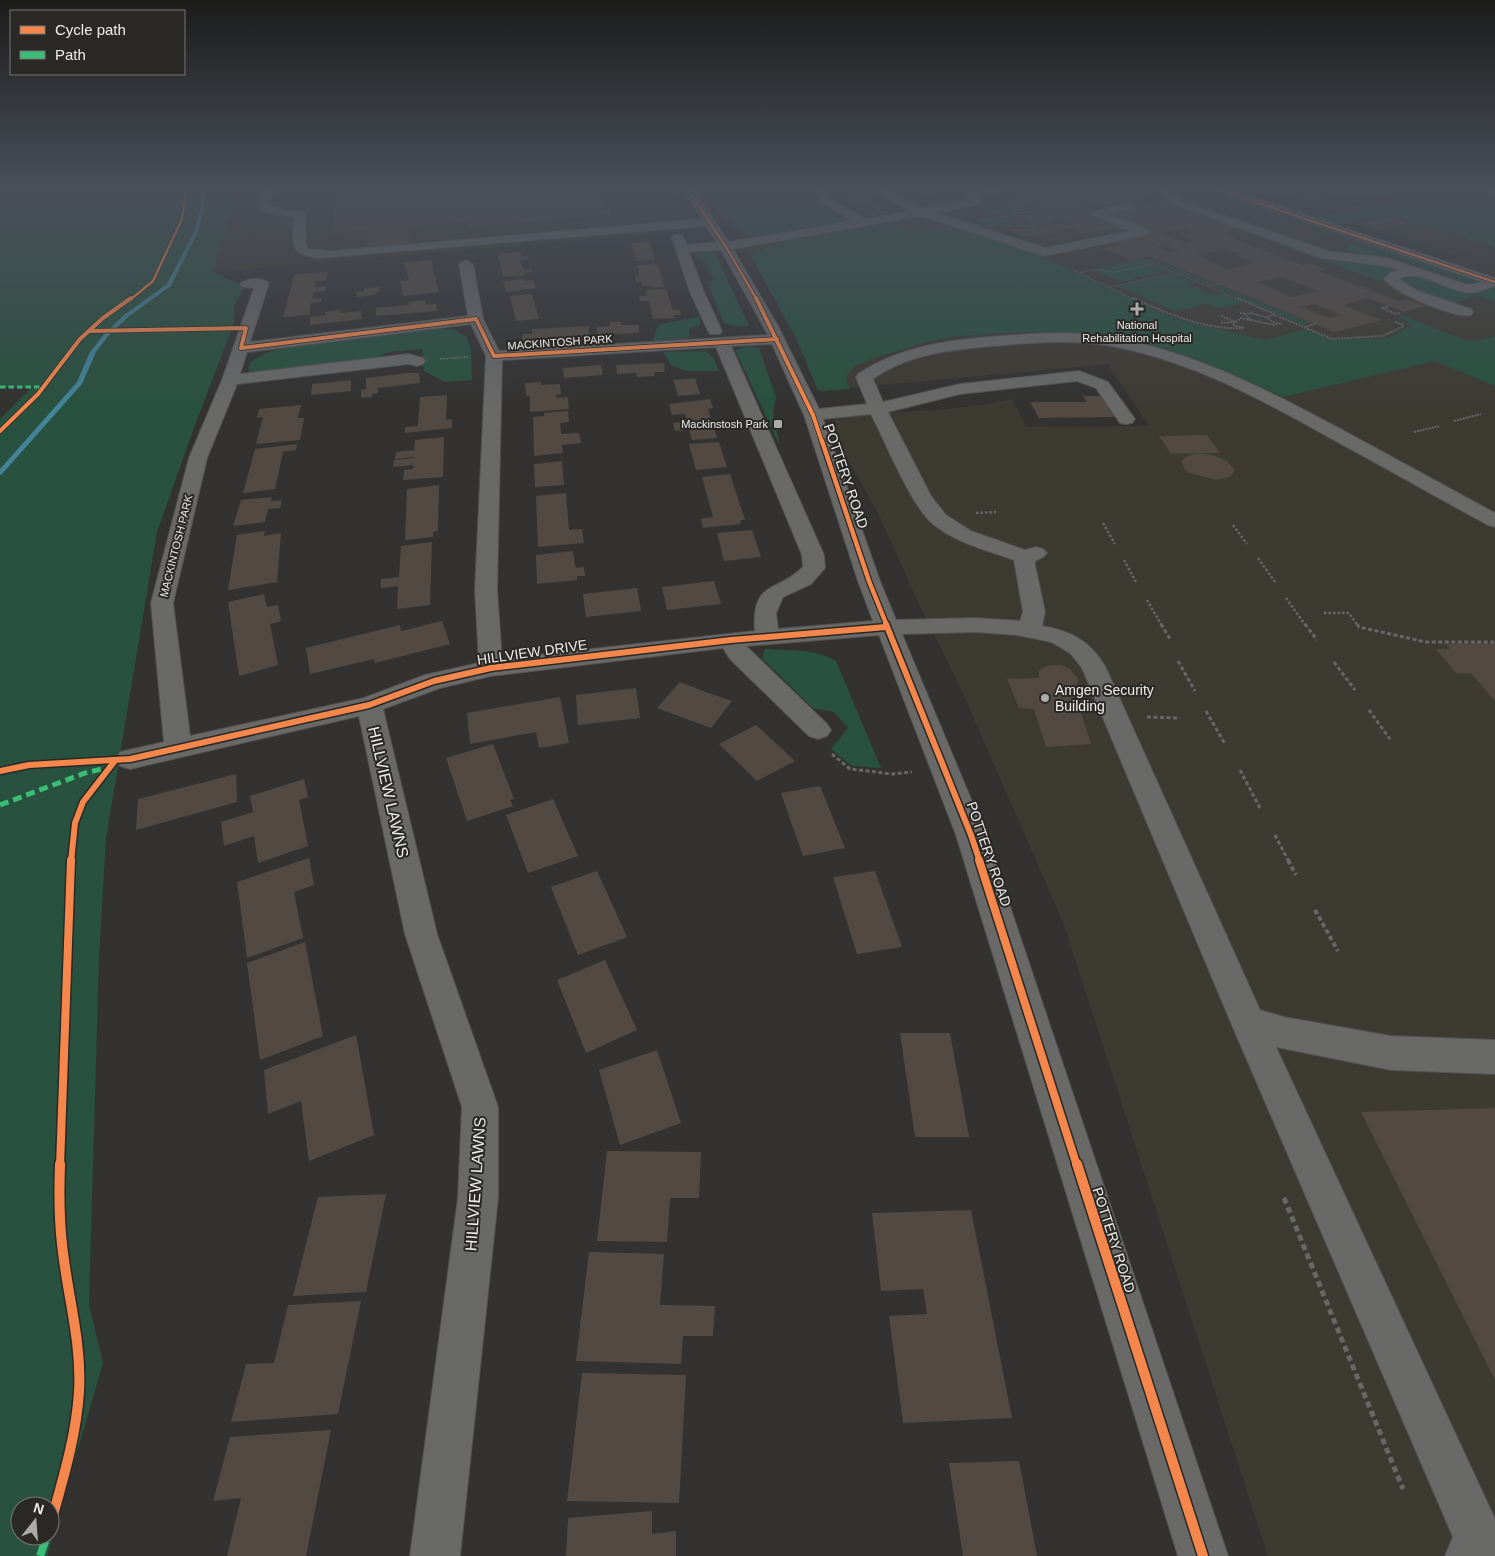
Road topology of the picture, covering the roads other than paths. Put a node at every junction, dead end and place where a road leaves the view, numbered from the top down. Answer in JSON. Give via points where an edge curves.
{"nodes":[{"id":1,"x":686,"y":261,"type":"edge"},
{"id":2,"x":734,"y":261,"type":"edge"},
{"id":3,"x":1376,"y":261,"type":"edge"},
{"id":4,"x":1431,"y":261,"type":"edge"},
{"id":5,"x":466,"y":264,"type":"dead end"},
{"id":6,"x":1413,"y":271,"type":"junction"},
{"id":7,"x":1495,"y":282,"type":"edge"},
{"id":8,"x":247,"y":284,"type":"dead end"},
{"id":9,"x":1466,"y":312,"type":"dead end"},
{"id":10,"x":476,"y":319,"type":"junction"},
{"id":11,"x":743,"y":329,"type":"dead end"},
{"id":12,"x":694,"y":332,"type":"dead end"},
{"id":13,"x":718,"y":336,"type":"junction"},
{"id":14,"x":777,"y":339,"type":"junction"},
{"id":15,"x":241,"y":348,"type":"junction"},
{"id":16,"x":494,"y":356,"type":"junction"},
{"id":17,"x":417,"y":361,"type":"road end"},
{"id":18,"x":230,"y":380,"type":"junction"},
{"id":19,"x":877,"y":408,"type":"junction"},
{"id":20,"x":813,"y":415,"type":"junction"},
{"id":21,"x":1126,"y":419,"type":"dead end"},
{"id":22,"x":1495,"y":521,"type":"edge"},
{"id":23,"x":886,"y":627,"type":"junction"},
{"id":24,"x":1029,"y":630,"type":"junction"},
{"id":25,"x":766,"y":638,"type":"junction"},
{"id":26,"x":731,"y":640,"type":"junction"},
{"id":27,"x":491,"y":668,"type":"junction"},
{"id":28,"x":369,"y":705,"type":"junction"},
{"id":29,"x":818,"y":730,"type":"road end"},
{"id":30,"x":178,"y":748,"type":"junction"},
{"id":31,"x":130,"y":759,"type":"dead end"},
{"id":32,"x":1248,"y":1023,"type":"junction"},
{"id":33,"x":1495,"y":1057,"type":"edge"},
{"id":34,"x":435,"y":1556,"type":"edge"},
{"id":35,"x":1203,"y":1556,"type":"edge"},
{"id":36,"x":1470,"y":1556,"type":"edge"}],
"edges":[{"from":1,"to":13,"type":"street"},
{"from":2,"to":14,"type":"street","name":"POTTERY ROAD"},
{"from":3,"to":6,"type":"street"},
{"from":4,"to":7,"type":"main road"},
{"from":5,"to":10,"type":"street","name":"MACKINTOSH PARK"},
{"from":6,"to":7,"type":"street","via":[[1464,288]]},
{"from":6,"to":9,"type":"street","via":[[1396,275],[1392,282],[1404,290]]},
{"from":8,"to":15,"type":"street","name":"MACKINTOSH PARK","via":[[262,283]]},
{"from":10,"to":15,"type":"street"},
{"from":10,"to":16,"type":"street","name":"MACKINTOSH PARK"},
{"from":11,"to":13,"type":"street","name":"MACKINTOSH PARK"},
{"from":12,"to":13,"type":"street","name":"MACKINTOSH PARK"},
{"from":13,"to":14,"type":"street","name":"MACKINTOSH PARK"},
{"from":13,"to":16,"type":"street","name":"MACKINTOSH PARK"},
{"from":13,"to":25,"type":"street","via":[[813,555],[814,568],[803,579],[774,593],[765,613]]},
{"from":14,"to":20,"type":"street","name":"POTTERY ROAD"},
{"from":15,"to":18,"type":"street","name":"MACKINTOSH PARK"},
{"from":16,"to":27,"type":"street","name":"MACKINTOSH PARK","via":[[486,590]]},
{"from":17,"to":18,"type":"street","via":[[409,359]]},
{"from":18,"to":30,"type":"street","name":"MACKINTOSH PARK","via":[[198,458],[162,603]]},
{"from":19,"to":20,"type":"street"},
{"from":19,"to":21,"type":"street","via":[[960,390],[1079,376],[1102,385]]},
{"from":19,"to":22,"type":"street","via":[[864,377],[877,367],[915,354],[959,344],[1009,340],[1096,340],[1136,347],[1176,358],[1277,401]]},
{"from":19,"to":24,"type":"street","via":[[922,497],[939,519],[964,535],[1030,555],[1024,565],[1034,612]]},
{"from":20,"to":23,"type":"street","name":"POTTERY ROAD"},
{"from":23,"to":24,"type":"street","name":"HILLVIEW DRIVE","via":[[975,625]]},
{"from":23,"to":25,"type":"street","name":"HILLVIEW DRIVE"},
{"from":23,"to":35,"type":"street","name":"POTTERY ROAD","via":[[971,834]]},
{"from":24,"to":32,"type":"street","name":"HILLVIEW DRIVE","via":[[1058,636],[1078,648],[1093,666]]},
{"from":25,"to":26,"type":"street","name":"HILLVIEW DRIVE"},
{"from":26,"to":27,"type":"street","name":"HILLVIEW DRIVE"},
{"from":26,"to":29,"type":"street","via":[[738,654]]},
{"from":27,"to":28,"type":"street","name":"HILLVIEW DRIVE","via":[[434,681]]},
{"from":28,"to":30,"type":"street","name":"HILLVIEW DRIVE"},
{"from":28,"to":34,"type":"street","name":"HILLVIEW LAWNS","via":[[421,934],[480,1107],[478,1198]]},
{"from":30,"to":31,"type":"street","name":"HILLVIEW DRIVE"},
{"from":32,"to":33,"type":"street","via":[[1391,1053]]},
{"from":32,"to":36,"type":"street","name":"HILLVIEW DRIVE","via":[[1478,1537]]}]}
